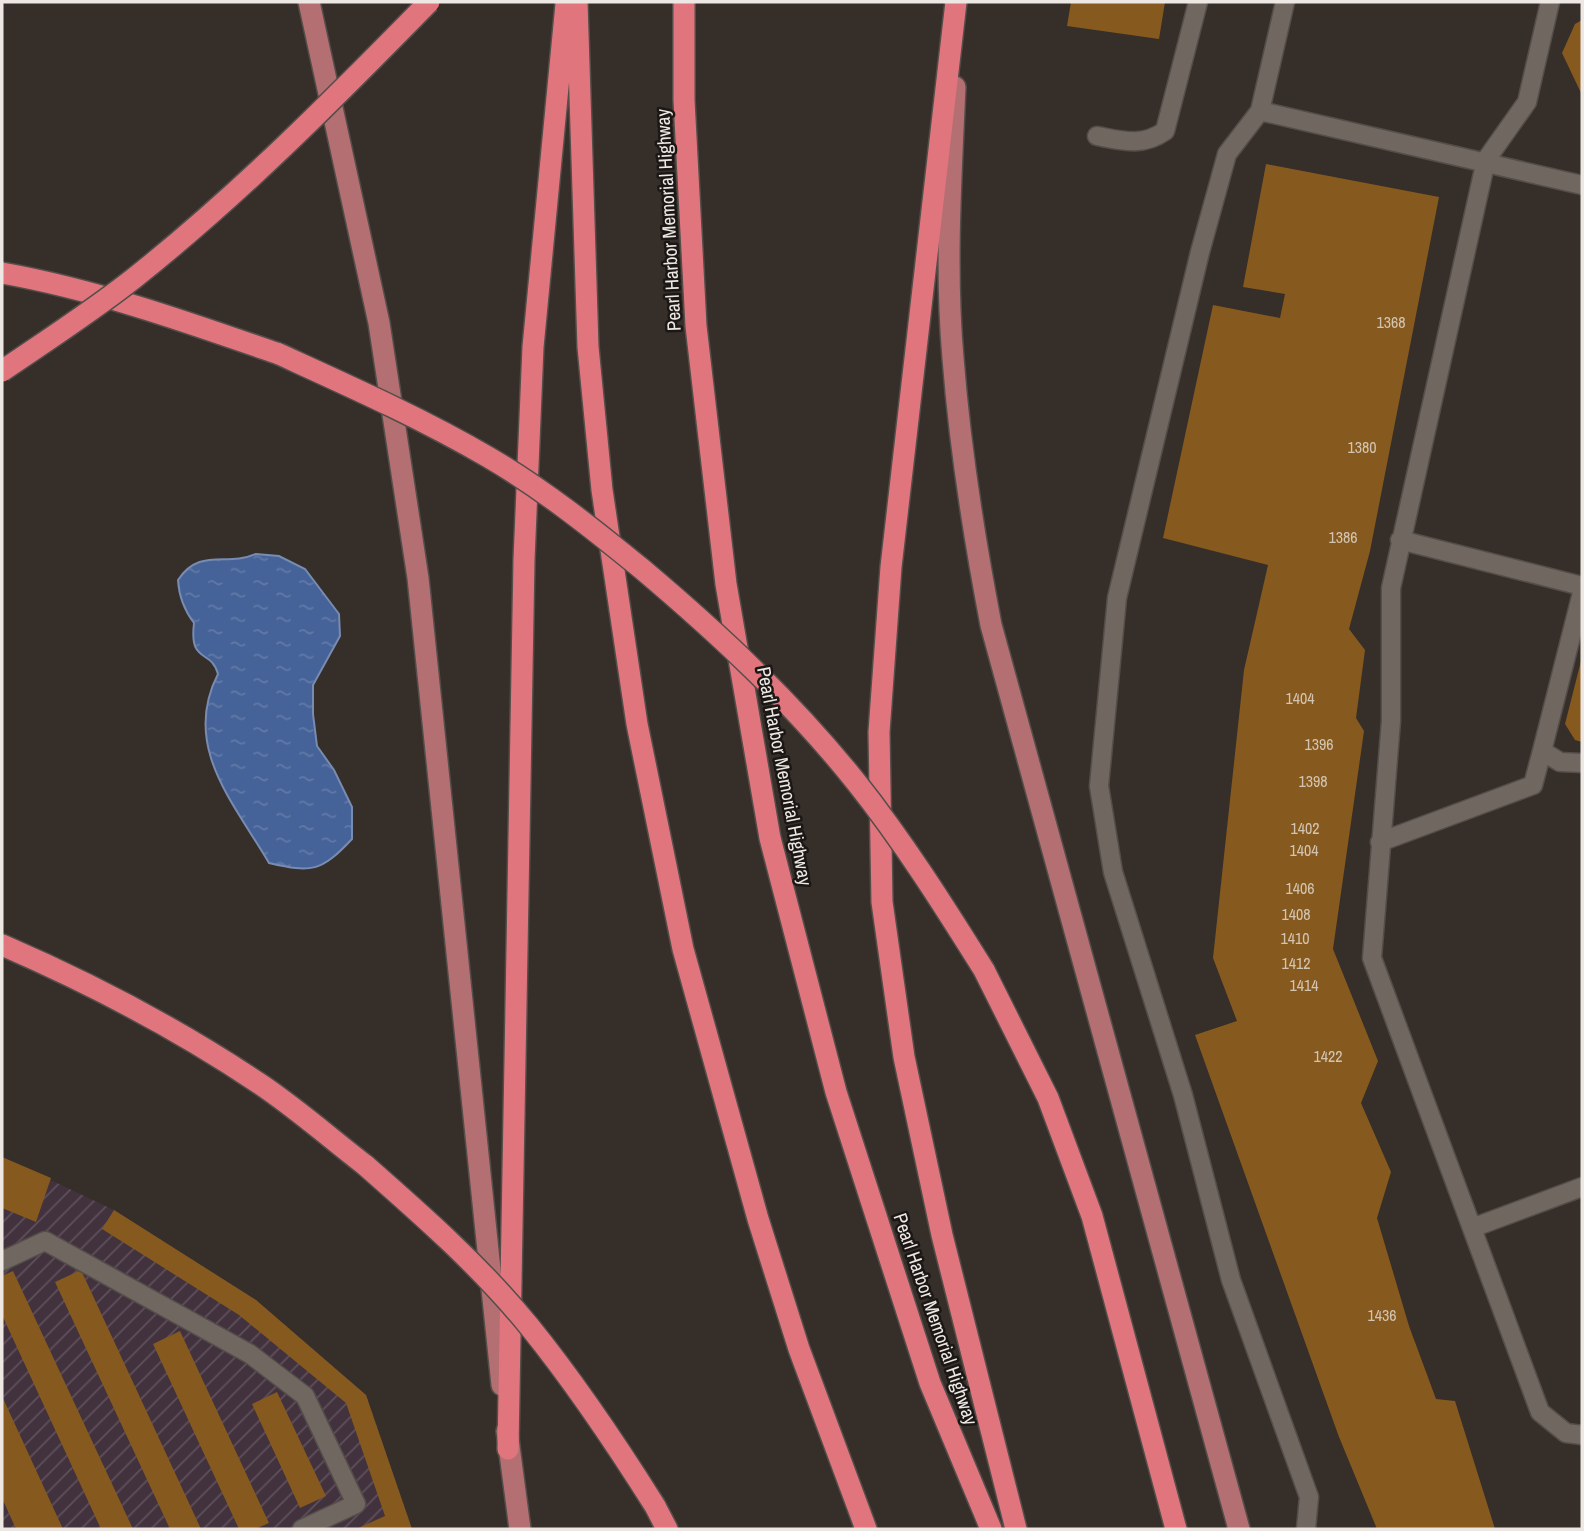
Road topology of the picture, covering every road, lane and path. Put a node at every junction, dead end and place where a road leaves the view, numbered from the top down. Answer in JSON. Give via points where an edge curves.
{"nodes":[{"id":1,"x":309,"y":2,"type":"edge"},
{"id":2,"x":429,"y":2,"type":"edge"},
{"id":3,"x":566,"y":2,"type":"edge"},
{"id":4,"x":577,"y":2,"type":"edge"},
{"id":5,"x":684,"y":2,"type":"edge"},
{"id":6,"x":957,"y":2,"type":"edge"},
{"id":7,"x":1198,"y":2,"type":"edge"},
{"id":8,"x":1285,"y":2,"type":"edge"},
{"id":9,"x":1550,"y":2,"type":"edge"},
{"id":10,"x":1259,"y":111,"type":"junction"},
{"id":11,"x":1097,"y":136,"type":"dead end"},
{"id":12,"x":1486,"y":160,"type":"junction"},
{"id":13,"x":1582,"y":185,"type":"edge"},
{"id":14,"x":2,"y":273,"type":"edge"},
{"id":15,"x":2,"y":371,"type":"edge"},
{"id":16,"x":1400,"y":540,"type":"junction"},
{"id":17,"x":1582,"y":586,"type":"edge"},
{"id":18,"x":1582,"y":593,"type":"edge"},
{"id":19,"x":1542,"y":751,"type":"junction"},
{"id":20,"x":1582,"y":763,"type":"edge"},
{"id":21,"x":1380,"y":842,"type":"junction"},
{"id":22,"x":2,"y":945,"type":"edge"},
{"id":23,"x":1582,"y":1187,"type":"edge"},
{"id":24,"x":1472,"y":1228,"type":"junction"},
{"id":25,"x":2,"y":1261,"type":"edge"},
{"id":26,"x":1582,"y":1435,"type":"edge"},
{"id":27,"x":508,"y":1449,"type":"junction"},
{"id":28,"x":302,"y":1529,"type":"edge"},
{"id":29,"x":520,"y":1529,"type":"edge"},
{"id":30,"x":667,"y":1529,"type":"edge"},
{"id":31,"x":866,"y":1529,"type":"edge"},
{"id":32,"x":992,"y":1529,"type":"edge"},
{"id":33,"x":1016,"y":1529,"type":"edge"},
{"id":34,"x":1176,"y":1529,"type":"edge"},
{"id":35,"x":1239,"y":1529,"type":"edge"},
{"id":36,"x":1306,"y":1529,"type":"edge"}],
"edges":[{"from":1,"to":27,"type":"main road","via":[[379,323],[418,578]]},
{"from":2,"to":15,"type":"highway","bridge":true,"via":[[234,192],[132,279]]},
{"from":3,"to":27,"type":"highway","via":[[533,347],[524,560]]},
{"from":4,"to":31,"type":"highway","via":[[588,348],[602,490],[637,724],[683,949],[755,1206],[803,1361]]},
{"from":5,"to":32,"type":"highway","name":"Pearl Harbor Memorial Highway","via":[[684,100],[696,326],[726,584],[770,838],[836,1092],[930,1383]]},
{"from":6,"to":33,"type":"highway","via":[[891,567],[878,732],[882,902],[904,1056],[942,1235]]},
{"from":6,"to":35,"type":"main road","via":[[950,207],[952,356],[970,516],[990,625]]},
{"from":7,"to":11,"type":"lane","via":[[1166,131],[1138,143]]},
{"from":8,"to":10,"type":"lane"},
{"from":9,"to":12,"type":"lane","via":[[1527,102]]},
{"from":10,"to":12,"type":"lane"},
{"from":10,"to":36,"type":"lane","via":[[1227,154],[1117,598],[1100,786],[1113,873],[1183,1095],[1231,1280],[1309,1497]]},
{"from":12,"to":13,"type":"lane"},
{"from":12,"to":16,"type":"lane"},
{"from":14,"to":34,"type":"highway","bridge":true,"via":[[50,281],[159,312],[278,354],[489,457],[589,526],[694,613],[778,694],[856,782],[934,891],[985,970],[1048,1098],[1092,1216]]},
{"from":16,"to":17,"type":"lane"},
{"from":16,"to":21,"type":"lane","via":[[1391,588],[1391,721]]},
{"from":18,"to":19,"type":"lane"},
{"from":19,"to":20,"type":"lane","via":[[1560,762]]},
{"from":19,"to":21,"type":"lane","via":[[1533,785]]},
{"from":21,"to":24,"type":"lane","via":[[1372,958]]},
{"from":22,"to":30,"type":"highway","bridge":true,"via":[[78,978],[166,1025],[261,1085],[365,1165],[449,1240],[528,1324],[596,1413]]},
{"from":23,"to":24,"type":"lane"},
{"from":24,"to":26,"type":"lane","via":[[1539,1412],[1566,1433]]},
{"from":25,"to":28,"type":"lane","via":[[45,1241],[250,1354],[305,1396],[356,1504]]},
{"from":27,"to":29,"type":"main road"}]}
